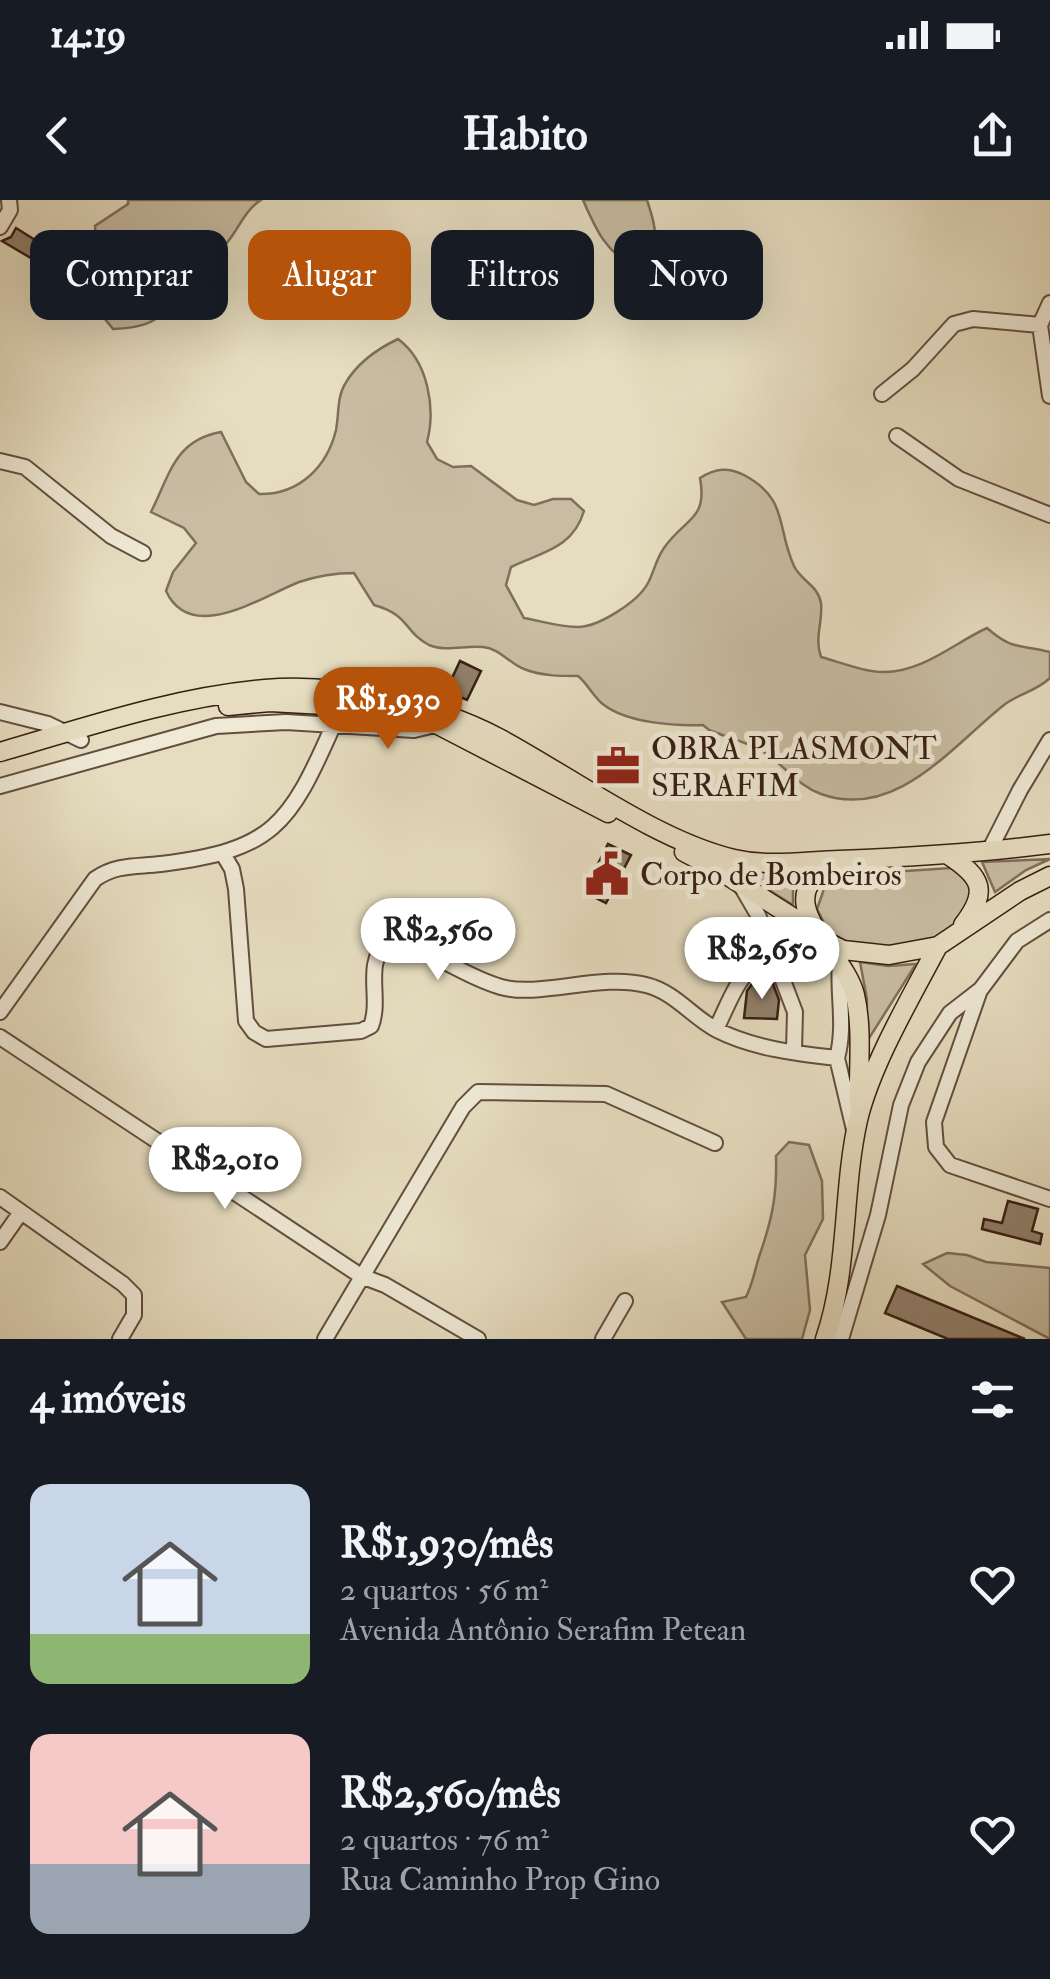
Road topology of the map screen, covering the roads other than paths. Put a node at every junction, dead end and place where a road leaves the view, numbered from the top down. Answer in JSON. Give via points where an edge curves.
{"nodes":[{"id":1,"x":9,"y":200,"type":"edge"},
{"id":2,"x":1,"y":227,"type":"edge"},
{"id":3,"x":1050,"y":303,"type":"edge"},
{"id":4,"x":1040,"y":325,"type":"junction"},
{"id":5,"x":882,"y":394,"type":"dead end"},
{"id":6,"x":1050,"y":396,"type":"edge"},
{"id":7,"x":897,"y":436,"type":"dead end"},
{"id":8,"x":0,"y":461,"type":"edge"},
{"id":9,"x":1050,"y":514,"type":"edge"},
{"id":10,"x":143,"y":553,"type":"dead end"},
{"id":11,"x":0,"y":712,"type":"edge"},
{"id":12,"x":23,"y":718,"type":"junction"},
{"id":13,"x":438,"y":724,"type":"junction"},
{"id":14,"x":334,"y":726,"type":"junction"},
{"id":15,"x":74,"y":736,"type":"junction"},
{"id":16,"x":1050,"y":740,"type":"edge"},
{"id":17,"x":35,"y":742,"type":"junction"},
{"id":18,"x":0,"y":752,"type":"edge"},
{"id":19,"x":0,"y":764,"type":"edge"},
{"id":20,"x":0,"y":786,"type":"edge"},
{"id":21,"x":1050,"y":844,"type":"edge"},
{"id":22,"x":989,"y":851,"type":"junction"},
{"id":23,"x":223,"y":854,"type":"junction"},
{"id":24,"x":948,"y":855,"type":"junction"},
{"id":25,"x":840,"y":860,"type":"junction"},
{"id":26,"x":1050,"y":876,"type":"edge"},
{"id":27,"x":738,"y":882,"type":"junction"},
{"id":28,"x":1050,"y":920,"type":"edge"},
{"id":29,"x":814,"y":932,"type":"junction"},
{"id":30,"x":956,"y":934,"type":"junction"},
{"id":31,"x":938,"y":946,"type":"junction"},
{"id":32,"x":774,"y":956,"type":"junction"},
{"id":33,"x":840,"y":960,"type":"junction"},
{"id":34,"x":981,"y":989,"type":"junction"},
{"id":35,"x":0,"y":1012,"type":"edge"},
{"id":36,"x":716,"y":1029,"type":"junction"},
{"id":37,"x":0,"y":1037,"type":"edge"},
{"id":38,"x":794,"y":1052,"type":"junction"},
{"id":39,"x":837,"y":1058,"type":"junction"},
{"id":40,"x":859,"y":1116,"type":"junction"},
{"id":41,"x":856,"y":1136,"type":"junction"},
{"id":42,"x":716,"y":1142,"type":"dead end"},
{"id":43,"x":0,"y":1197,"type":"edge"},
{"id":44,"x":1050,"y":1199,"type":"edge"},
{"id":45,"x":21,"y":1212,"type":"junction"},
{"id":46,"x":0,"y":1242,"type":"edge"},
{"id":47,"x":362,"y":1276,"type":"junction"},
{"id":48,"x":625,"y":1301,"type":"dead end"},
{"id":49,"x":120,"y":1339,"type":"edge"},
{"id":50,"x":325,"y":1339,"type":"edge"},
{"id":51,"x":478,"y":1339,"type":"edge"},
{"id":52,"x":603,"y":1339,"type":"edge"},
{"id":53,"x":824,"y":1339,"type":"edge"},
{"id":54,"x":840,"y":1339,"type":"edge"}],
"edges":[{"from":1,"to":2,"type":"street"},
{"from":3,"to":4,"type":"street"},
{"from":4,"to":5,"type":"street","via":[[973,319],[954,324]]},
{"from":4,"to":6,"type":"street"},
{"from":7,"to":9,"type":"street","via":[[960,479]]},
{"from":8,"to":10,"type":"street","via":[[25,467],[111,536]]},
{"from":11,"to":12,"type":"street"},
{"from":12,"to":15,"type":"street"},
{"from":12,"to":17,"type":"street"},
{"from":13,"to":14,"type":"street","via":[[414,730]]},
{"from":13,"to":15,"type":"main road","via":[[362,707],[270,702],[210,707]]},
{"from":13,"to":27,"type":"main road"},
{"from":14,"to":20,"type":"street","via":[[216,726]]},
{"from":14,"to":23,"type":"street","via":[[294,806],[248,846]]},
{"from":15,"to":17,"type":"main road"},
{"from":15,"to":19,"type":"main road"},
{"from":15,"to":25,"type":"main road","via":[[149,710],[266,688],[398,702],[496,737],[690,846],[771,864]]},
{"from":16,"to":22,"type":"street"},
{"from":17,"to":18,"type":"main road"},
{"from":21,"to":22,"type":"main road"},
{"from":22,"to":24,"type":"main road"},
{"from":23,"to":35,"type":"street","via":[[128,865],[95,879]]},
{"from":23,"to":36,"type":"street","via":[[236,888],[246,1021],[266,1039],[371,1026],[374,964],[387,942],[406,944],[500,987],[647,985]]},
{"from":24,"to":25,"type":"main road"},
{"from":24,"to":30,"type":"main road","via":[[978,880],[980,895]]},
{"from":25,"to":29,"type":"main road","via":[[817,873],[808,889]]},
{"from":26,"to":30,"type":"main road"},
{"from":27,"to":29,"type":"main road"},
{"from":27,"to":32,"type":"street"},
{"from":28,"to":34,"type":"street","via":[[1017,941]]},
{"from":29,"to":31,"type":"main road","via":[[843,950],[889,956]]},
{"from":29,"to":32,"type":"street"},
{"from":29,"to":33,"type":"main road"},
{"from":30,"to":31,"type":"main road"},
{"from":31,"to":40,"type":"main road"},
{"from":32,"to":36,"type":"street","via":[[745,976]]},
{"from":32,"to":38,"type":"street","via":[[795,1012]]},
{"from":33,"to":39,"type":"street","via":[[843,1026]]},
{"from":33,"to":40,"type":"main road","via":[[856,1000]]},
{"from":34,"to":44,"type":"street","via":[[934,1122],[936,1147],[950,1165]]},
{"from":34,"to":54,"type":"street","via":[[950,1013],[918,1062]]},
{"from":36,"to":38,"type":"street"},
{"from":37,"to":47,"type":"street"},
{"from":38,"to":39,"type":"street"},
{"from":39,"to":41,"type":"street"},
{"from":40,"to":41,"type":"main road"},
{"from":41,"to":53,"type":"main road"},
{"from":42,"to":47,"type":"street","via":[[606,1094],[478,1092],[462,1108]]},
{"from":43,"to":45,"type":"street"},
{"from":45,"to":46,"type":"street"},
{"from":45,"to":49,"type":"street","via":[[134,1295],[134,1315]]},
{"from":47,"to":50,"type":"street"},
{"from":47,"to":51,"type":"street"},
{"from":48,"to":52,"type":"street"}]}
